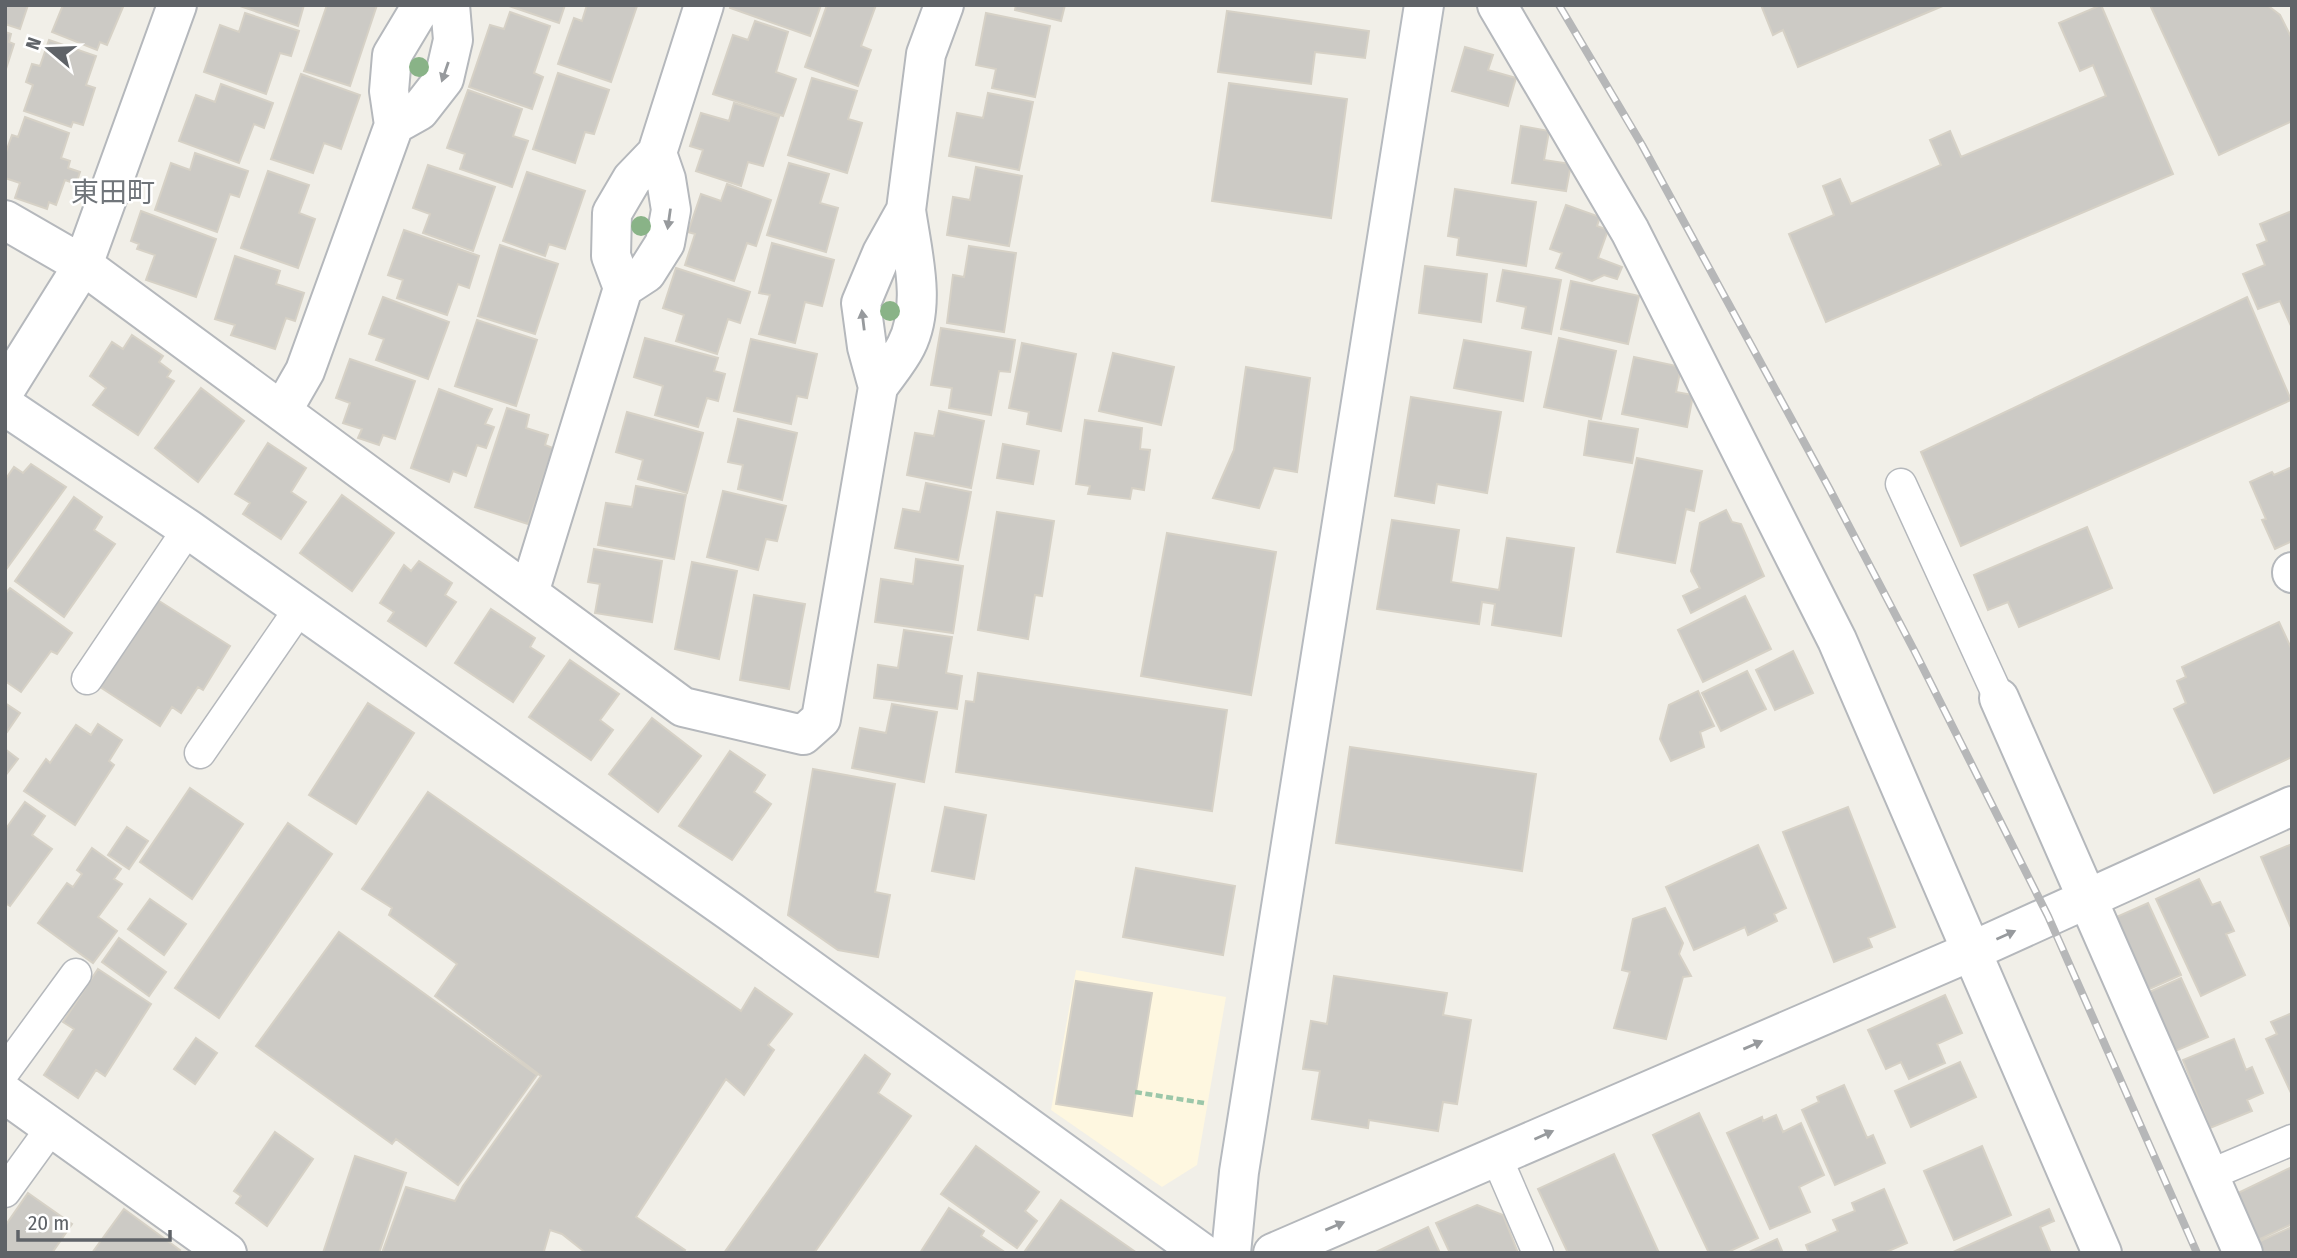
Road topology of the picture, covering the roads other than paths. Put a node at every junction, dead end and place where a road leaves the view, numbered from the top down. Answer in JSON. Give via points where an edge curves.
{"nodes":[{"id":1,"x":177,"y":5,"type":"edge"},
{"id":2,"x":425,"y":5,"type":"edge"},
{"id":3,"x":450,"y":5,"type":"edge"},
{"id":4,"x":704,"y":5,"type":"edge"},
{"id":5,"x":944,"y":5,"type":"edge"},
{"id":6,"x":1424,"y":5,"type":"edge"},
{"id":7,"x":1497,"y":5,"type":"edge"},
{"id":8,"x":394,"y":125,"type":"junction"},
{"id":9,"x":657,"y":153,"type":"junction"},
{"id":10,"x":906,"y":210,"type":"junction"},
{"id":11,"x":5,"y":220,"type":"edge"},
{"id":12,"x":83,"y":264,"type":"junction"},
{"id":13,"x":623,"y":288,"type":"junction"},
{"id":14,"x":878,"y":387,"type":"junction"},
{"id":15,"x":5,"y":390,"type":"edge"},
{"id":16,"x":5,"y":406,"type":"edge"},
{"id":17,"x":282,"y":411,"type":"junction"},
{"id":18,"x":1901,"y":484,"type":"dead end"},
{"id":19,"x":188,"y":529,"type":"junction"},
{"id":20,"x":529,"y":593,"type":"junction"},
{"id":21,"x":300,"y":608,"type":"junction"},
{"id":22,"x":87,"y":679,"type":"dead end"},
{"id":23,"x":1999,"y":698,"type":"joint"},
{"id":24,"x":200,"y":753,"type":"dead end"},
{"id":25,"x":2292,"y":806,"type":"edge"},
{"id":26,"x":2087,"y":899,"type":"junction"},
{"id":27,"x":1972,"y":951,"type":"junction"},
{"id":28,"x":76,"y":974,"type":"dead end"},
{"id":29,"x":5,"y":1071,"type":"edge"},
{"id":30,"x":5,"y":1094,"type":"edge"},
{"id":31,"x":52,"y":1128,"type":"junction"},
{"id":32,"x":2292,"y":1140,"type":"edge"},
{"id":33,"x":1496,"y":1156,"type":"junction"},
{"id":34,"x":2209,"y":1175,"type":"junction"},
{"id":35,"x":5,"y":1192,"type":"edge"},
{"id":36,"x":227,"y":1253,"type":"edge"},
{"id":37,"x":1202,"y":1253,"type":"edge"},
{"id":38,"x":1231,"y":1253,"type":"edge"},
{"id":39,"x":1273,"y":1253,"type":"edge"},
{"id":40,"x":1538,"y":1253,"type":"edge"},
{"id":41,"x":2102,"y":1253,"type":"edge"},
{"id":42,"x":2243,"y":1253,"type":"edge"}],
"edges":[{"from":1,"to":12,"type":"street"},
{"from":2,"to":8,"type":"street","via":[[392,55],[389,91]]},
{"from":3,"to":8,"type":"street","one_way":true,"via":[[453,40],[444,79],[419,111]]},
{"from":4,"to":9,"type":"street"},
{"from":5,"to":10,"type":"street","via":[[926,54]]},
{"from":6,"to":38,"type":"street","via":[[1237,1184]]},
{"from":7,"to":27,"type":"street","via":[[1630,231],[1837,640]]},
{"from":8,"to":17,"type":"street","via":[[305,371]]},
{"from":9,"to":13,"type":"street","via":[[632,179],[612,214],[611,256]]},
{"from":9,"to":13,"type":"street","one_way":true,"via":[[671,210],[666,243],[646,273]]},
{"from":10,"to":14,"type":"street","via":[[917,307],[907,345]]},
{"from":14,"to":10,"type":"street","one_way":true,"via":[[861,303]]},
{"from":11,"to":12,"type":"street"},
{"from":12,"to":15,"type":"street"},
{"from":12,"to":17,"type":"street"},
{"from":13,"to":20,"type":"street"},
{"from":14,"to":20,"type":"street","via":[[821,719],[803,734],[683,707]]},
{"from":16,"to":19,"type":"street"},
{"from":17,"to":20,"type":"street"},
{"from":18,"to":23,"type":"lane"},
{"from":19,"to":21,"type":"street"},
{"from":19,"to":22,"type":"lane"},
{"from":21,"to":24,"type":"lane"},
{"from":21,"to":37,"type":"street"},
{"from":23,"to":26,"type":"street"},
{"from":25,"to":26,"type":"street"},
{"from":27,"to":26,"type":"street","one_way":true},
{"from":26,"to":34,"type":"street"},
{"from":33,"to":27,"type":"street","one_way":true},
{"from":27,"to":41,"type":"street"},
{"from":28,"to":29,"type":"lane"},
{"from":30,"to":31,"type":"street"},
{"from":31,"to":35,"type":"lane"},
{"from":31,"to":36,"type":"street"},
{"from":32,"to":34,"type":"lane"},
{"from":39,"to":33,"type":"street","one_way":true},
{"from":33,"to":40,"type":"lane"},
{"from":34,"to":42,"type":"street"}]}
